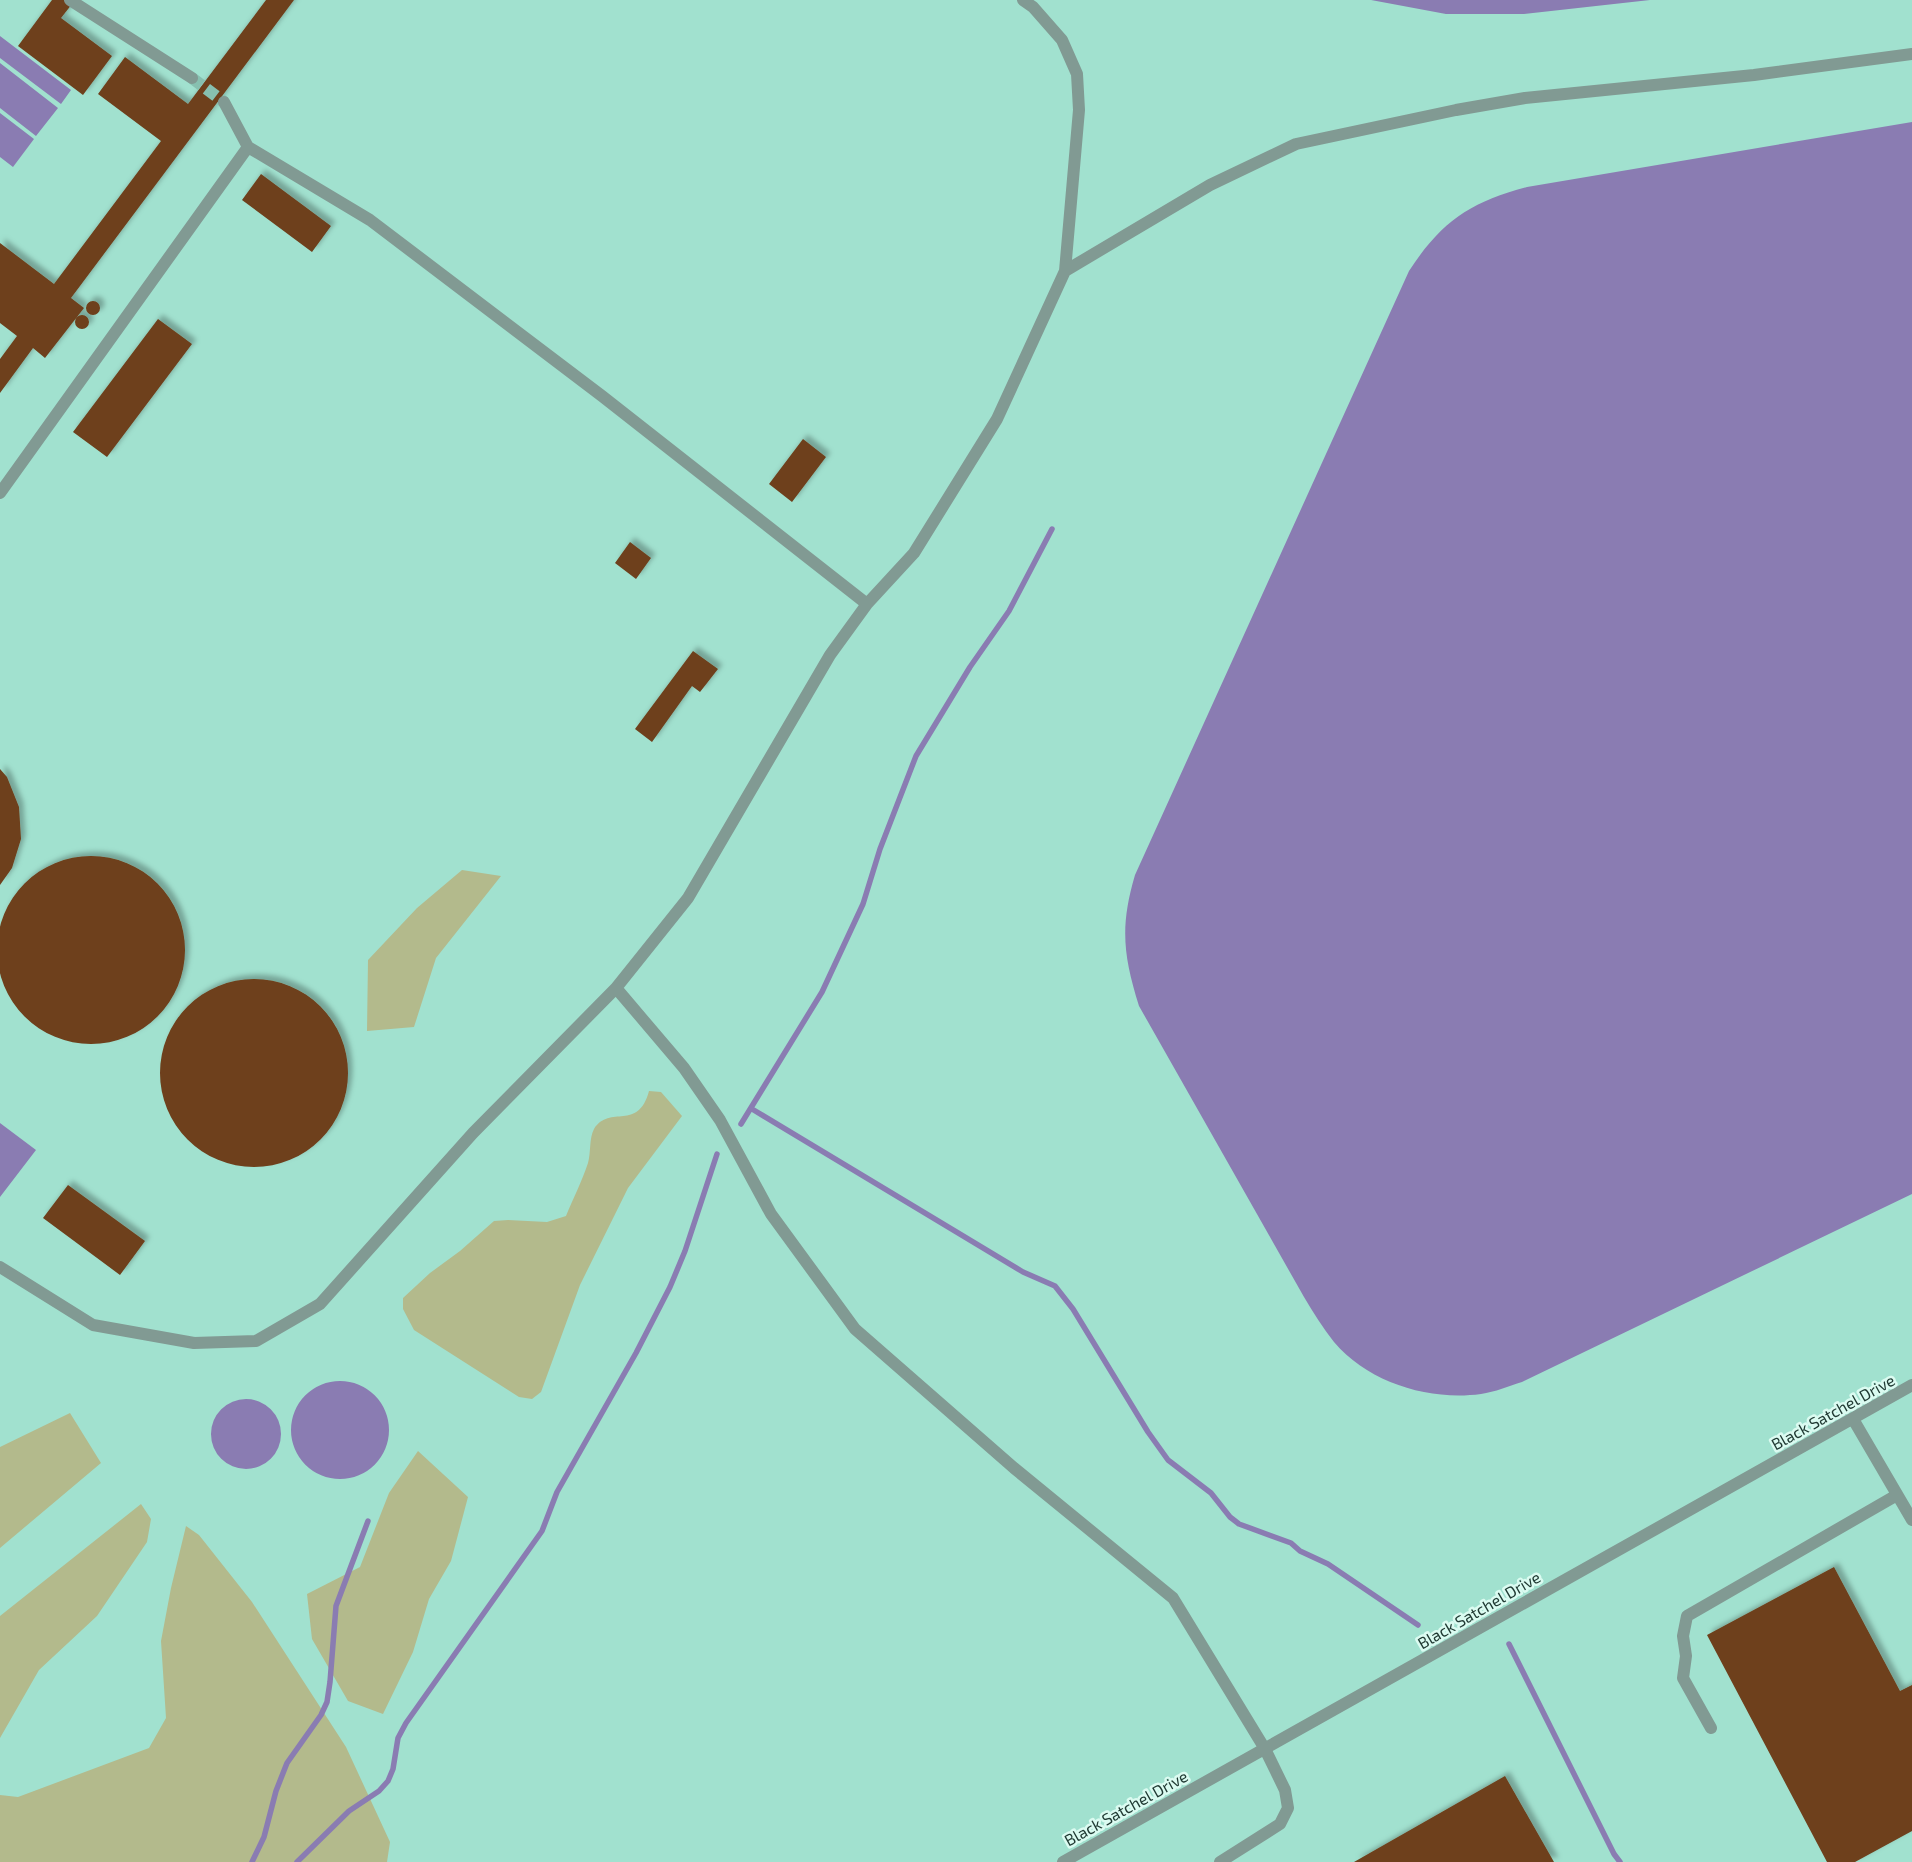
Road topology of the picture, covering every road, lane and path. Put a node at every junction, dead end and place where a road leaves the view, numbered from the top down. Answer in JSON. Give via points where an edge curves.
{"nodes":[{"id":1,"x":70,"y":0,"type":"edge"},
{"id":2,"x":1023,"y":0,"type":"edge"},
{"id":3,"x":1912,"y":54,"type":"edge"},
{"id":4,"x":192,"y":78,"type":"tunnel mouth"},
{"id":5,"x":224,"y":102,"type":"tunnel mouth"},
{"id":6,"x":248,"y":147,"type":"junction"},
{"id":7,"x":1065,"y":272,"type":"junction"},
{"id":8,"x":0,"y":493,"type":"edge"},
{"id":9,"x":867,"y":604,"type":"junction"},
{"id":10,"x":616,"y":988,"type":"junction"},
{"id":11,"x":0,"y":1267,"type":"edge"},
{"id":12,"x":1912,"y":1386,"type":"edge"},
{"id":13,"x":1853,"y":1419,"type":"junction"},
{"id":14,"x":1897,"y":1495,"type":"junction"},
{"id":15,"x":1912,"y":1520,"type":"edge"},
{"id":16,"x":1711,"y":1728,"type":"dead end"},
{"id":17,"x":1265,"y":1749,"type":"junction"},
{"id":18,"x":1062,"y":1862,"type":"edge"},
{"id":19,"x":1220,"y":1862,"type":"edge"}],
"edges":[{"from":1,"to":4,"type":"street"},
{"from":2,"to":7,"type":"street","via":[[1062,40],[1077,74],[1079,110]]},
{"from":3,"to":7,"type":"street","via":[[1754,75],[1524,98],[1296,144],[1210,185]]},
{"from":5,"to":6,"type":"street"},
{"from":6,"to":8,"type":"street"},
{"from":6,"to":9,"type":"street","via":[[370,220],[602,396]]},
{"from":7,"to":9,"type":"street","via":[[997,419],[914,553]]},
{"from":9,"to":10,"type":"street","via":[[830,655],[688,898]]},
{"from":10,"to":11,"type":"street","via":[[473,1133],[320,1304],[256,1342],[194,1343],[93,1325]]},
{"from":10,"to":17,"type":"street","via":[[689,1076],[720,1120],[771,1214],[856,1329],[1014,1468],[1173,1598]]},
{"from":12,"to":13,"type":"street","name":"Black Satchel Drive"},
{"from":13,"to":14,"type":"street"},
{"from":13,"to":17,"type":"street","name":"Black Satchel Drive"},
{"from":14,"to":15,"type":"street"},
{"from":14,"to":16,"type":"street","via":[[1687,1616],[1683,1636],[1686,1656],[1683,1678]]},
{"from":17,"to":18,"type":"street","name":"Black Satchel Drive"},
{"from":17,"to":19,"type":"street","via":[[1285,1790],[1288,1808],[1280,1824]]}]}
